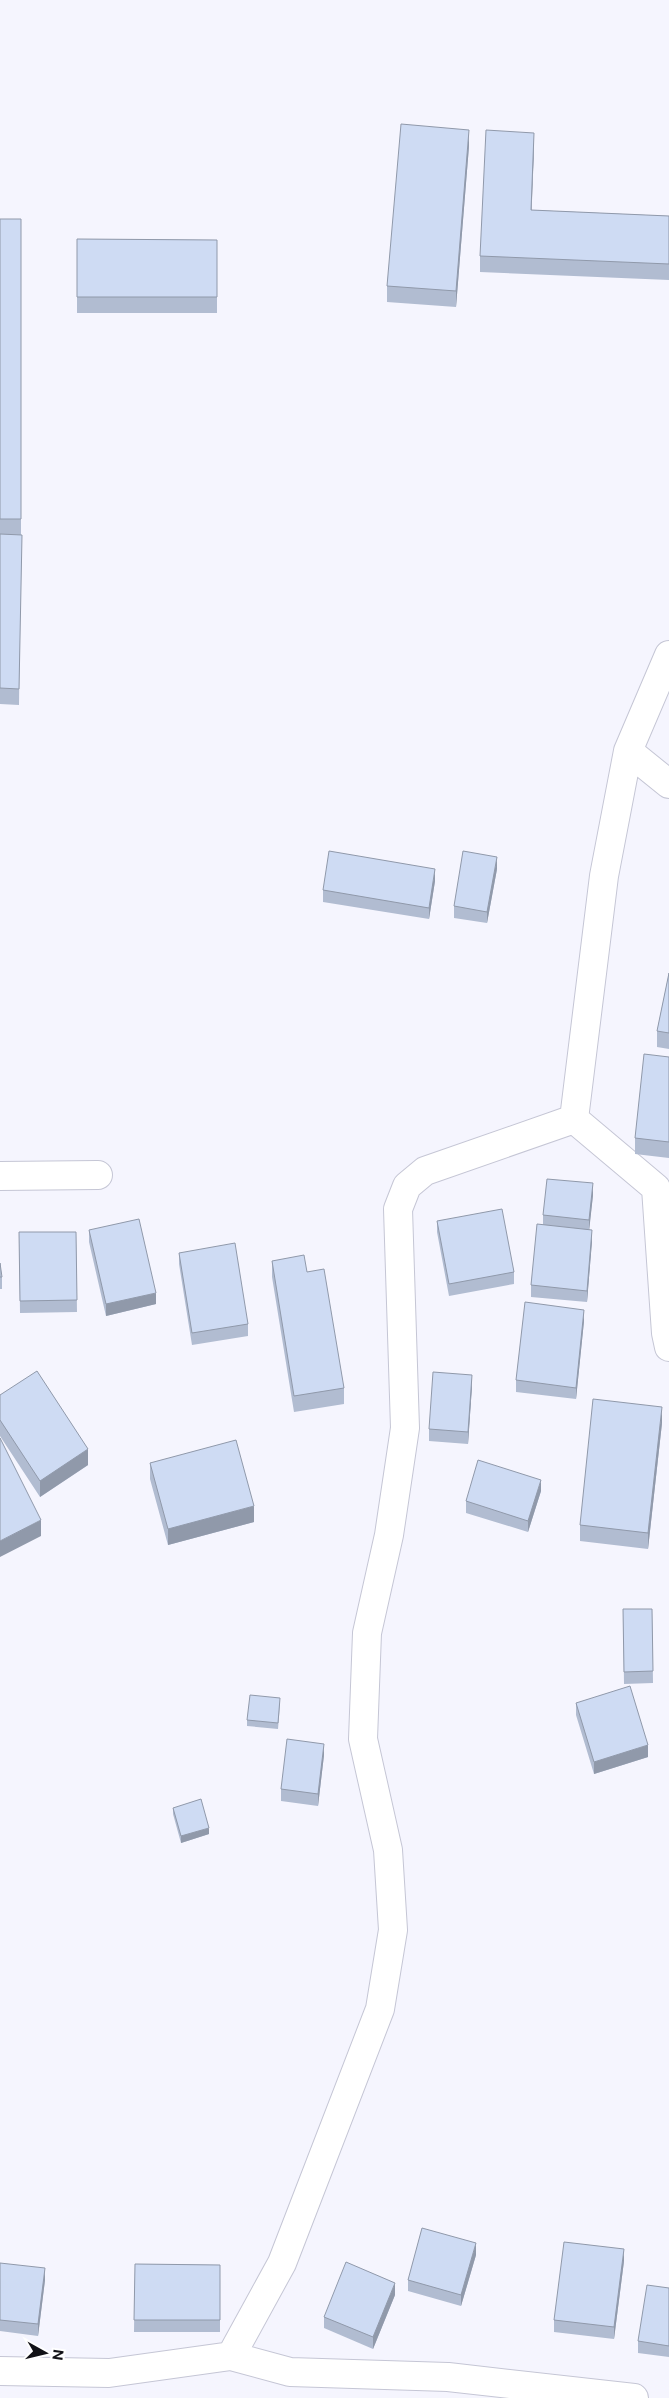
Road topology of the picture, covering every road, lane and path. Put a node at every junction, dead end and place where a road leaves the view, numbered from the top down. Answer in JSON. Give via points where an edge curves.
{"nodes":[{"id":1,"x":669,"y":655,"type":"edge"},
{"id":2,"x":628,"y":751,"type":"junction"},
{"id":3,"x":669,"y":784,"type":"edge"},
{"id":4,"x":574,"y":1119,"type":"junction"},
{"id":5,"x":98,"y":1175,"type":"dead end"},
{"id":6,"x":0,"y":1176,"type":"edge"},
{"id":7,"x":662,"y":1188,"type":"edge"},
{"id":8,"x":669,"y":1347,"type":"edge"},
{"id":9,"x":231,"y":2356,"type":"junction"},
{"id":10,"x":0,"y":2371,"type":"edge"},
{"id":11,"x":634,"y":2398,"type":"edge"}],
"edges":[{"from":1,"to":2,"type":"street"},
{"from":2,"to":3,"type":"street"},
{"from":2,"to":4,"type":"street","via":[[604,876]]},
{"from":4,"to":7,"type":"street"},
{"from":4,"to":9,"type":"street","via":[[425,1171],[407,1186],[398,1209],[405,1428],[389,1535],[366,1632],[363,1738],[388,1850],[393,1930],[380,2009],[282,2263]]},
{"from":5,"to":6,"type":"street"},
{"from":7,"to":8,"type":"street"},
{"from":9,"to":10,"type":"street","via":[[109,2373]]},
{"from":9,"to":11,"type":"street","via":[[290,2372],[448,2377]]}]}
